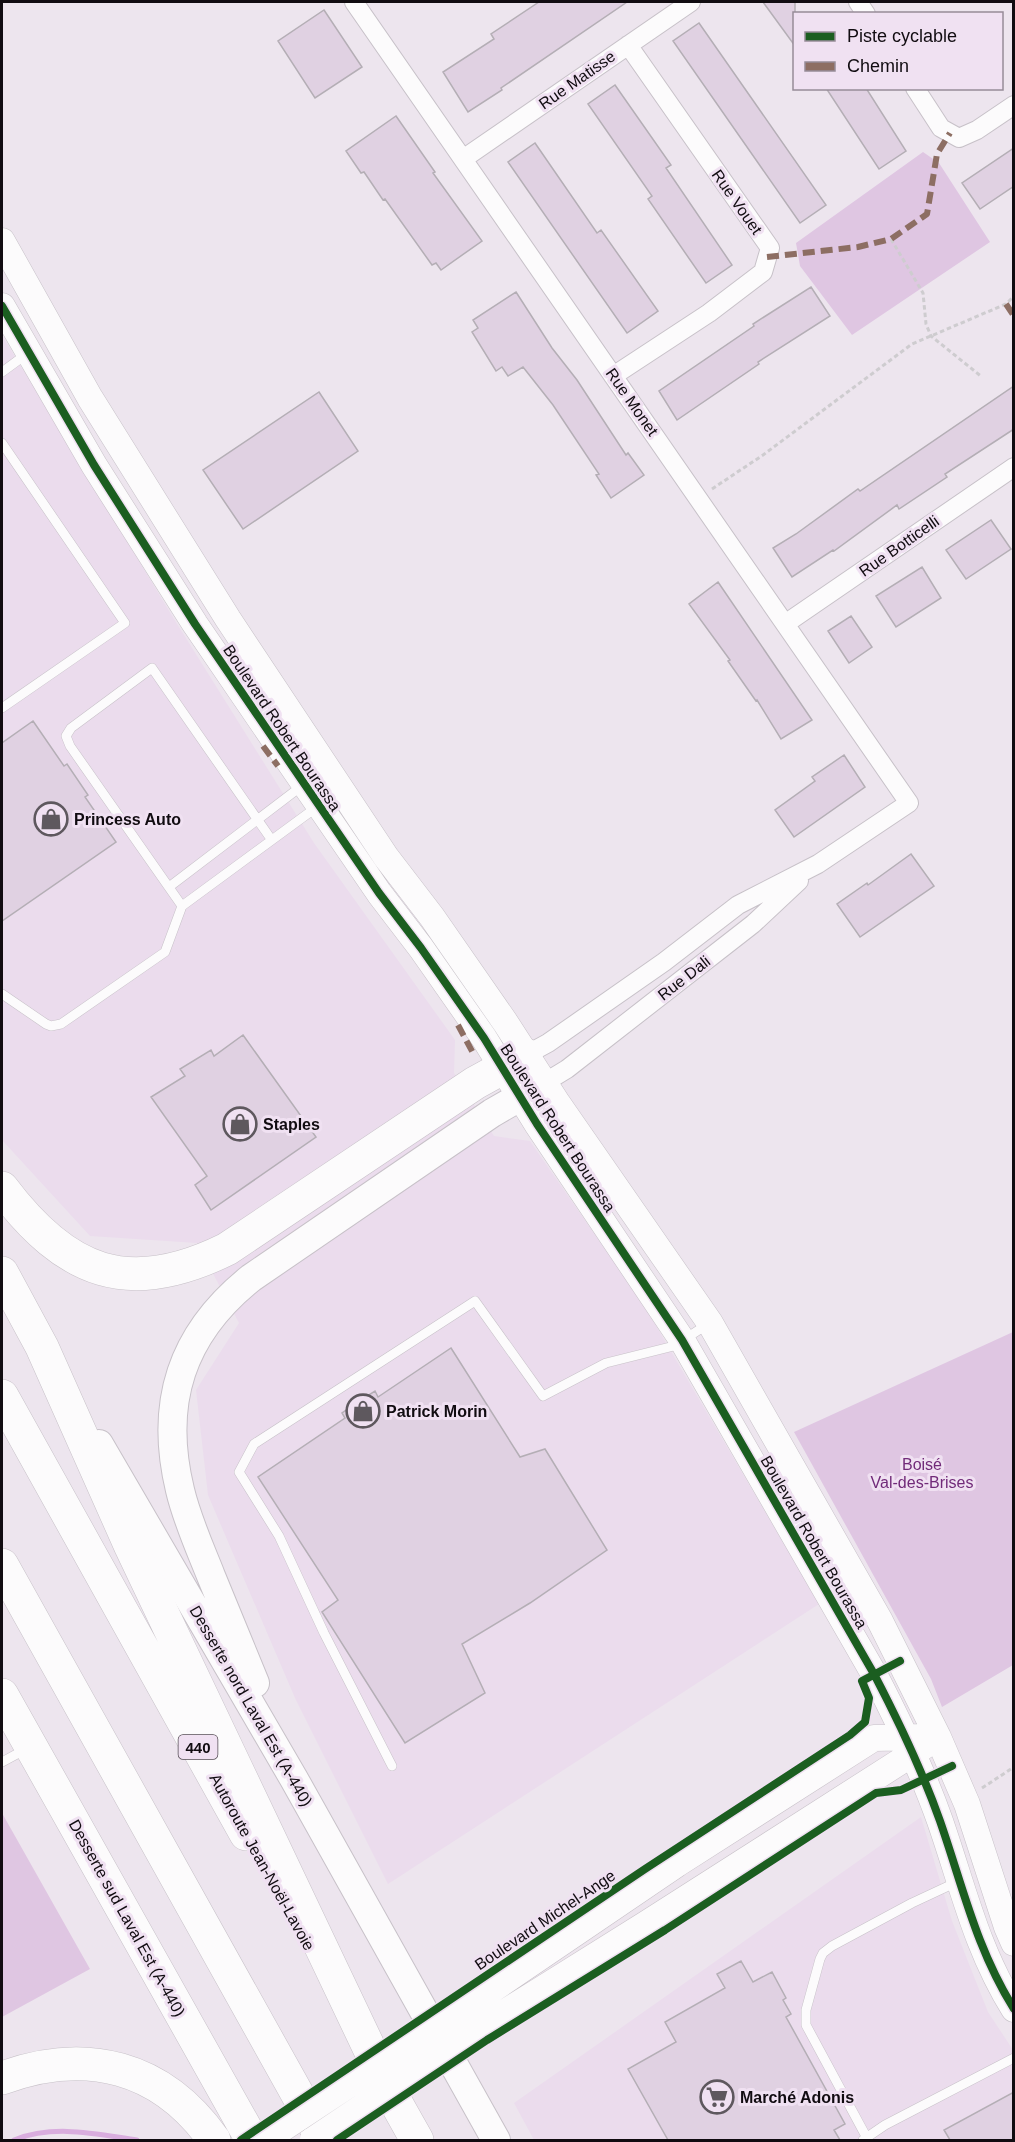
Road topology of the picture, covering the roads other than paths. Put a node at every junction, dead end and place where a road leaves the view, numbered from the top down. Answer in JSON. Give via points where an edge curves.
{"nodes":[{"id":1,"x":354,"y":2,"type":"edge"},
{"id":2,"x":691,"y":2,"type":"edge"},
{"id":3,"x":628,"y":45,"type":"junction"},
{"id":4,"x":916,"y":90,"type":"edge"},
{"id":5,"x":1014,"y":105,"type":"edge"},
{"id":6,"x":463,"y":159,"type":"junction"},
{"id":7,"x":2,"y":241,"type":"edge"},
{"id":8,"x":2,"y":306,"type":"edge"},
{"id":9,"x":28,"y":353,"type":"junction"},
{"id":10,"x":2,"y":372,"type":"edge"},
{"id":11,"x":613,"y":376,"type":"junction"},
{"id":12,"x":2,"y":443,"type":"edge"},
{"id":13,"x":1014,"y":467,"type":"edge"},
{"id":14,"x":785,"y":624,"type":"junction"},
{"id":15,"x":2,"y":708,"type":"edge"},
{"id":16,"x":315,"y":776,"type":"junction"},
{"id":17,"x":340,"y":790,"type":"junction"},
{"id":18,"x":909,"y":803,"type":"joint"},
{"id":19,"x":319,"y":806,"type":"junction"},
{"id":20,"x":257,"y":820,"type":"junction"},
{"id":21,"x":271,"y":839,"type":"junction"},
{"id":22,"x":818,"y":864,"type":"junction"},
{"id":23,"x":169,"y":887,"type":"junction"},
{"id":24,"x":182,"y":906,"type":"junction"},
{"id":25,"x":2,"y":994,"type":"edge"},
{"id":26,"x":514,"y":1061,"type":"junction"},
{"id":27,"x":532,"y":1090,"type":"junction"},
{"id":28,"x":2,"y":1188,"type":"edge"},
{"id":29,"x":2,"y":1273,"type":"edge"},
{"id":30,"x":710,"y":1323,"type":"junction"},
{"id":31,"x":682,"y":1340,"type":"junction"},
{"id":32,"x":42,"y":1347,"type":"junction"},
{"id":33,"x":2,"y":1396,"type":"edge"},
{"id":34,"x":2,"y":1565,"type":"edge"},
{"id":35,"x":2,"y":1695,"type":"edge"},
{"id":36,"x":939,"y":1737,"type":"junction"},
{"id":37,"x":910,"y":1745,"type":"junction"},
{"id":38,"x":30,"y":1746,"type":"junction"},
{"id":39,"x":2,"y":1762,"type":"edge"},
{"id":40,"x":392,"y":1766,"type":"dead end"},
{"id":41,"x":294,"y":1779,"type":"junction"},
{"id":42,"x":959,"y":1881,"type":"junction"},
{"id":43,"x":1014,"y":1943,"type":"edge"},
{"id":44,"x":1014,"y":2009,"type":"edge"},
{"id":45,"x":1014,"y":2058,"type":"edge"},
{"id":46,"x":2,"y":2078,"type":"edge"},
{"id":47,"x":393,"y":2098,"type":"junction"},
{"id":48,"x":214,"y":2140,"type":"edge"},
{"id":49,"x":252,"y":2140,"type":"edge"},
{"id":50,"x":265,"y":2140,"type":"edge"},
{"id":51,"x":313,"y":2140,"type":"edge"},
{"id":52,"x":324,"y":2140,"type":"edge"},
{"id":53,"x":417,"y":2140,"type":"edge"},
{"id":54,"x":496,"y":2140,"type":"edge"},
{"id":55,"x":865,"y":2140,"type":"edge"}],
"edges":[{"from":1,"to":6,"type":"street","name":"Rue Monet"},
{"from":2,"to":3,"type":"street","name":"Rue Matisse"},
{"from":3,"to":6,"type":"street","name":"Rue Matisse"},
{"from":3,"to":11,"type":"street","name":"Rue Vouet","via":[[770,248],[763,272]]},
{"from":4,"to":5,"type":"street","via":[[941,128],[959,138]]},
{"from":6,"to":11,"type":"street","name":"Rue Monet"},
{"from":7,"to":16,"type":"street","name":"Boulevard Robert Bourassa","via":[[90,398]]},
{"from":8,"to":9,"type":"street","name":"Boulevard Robert Bourassa"},
{"from":9,"to":10,"type":"lane"},
{"from":9,"to":16,"type":"street","name":"Boulevard Robert Bourassa","via":[[171,588]]},
{"from":11,"to":14,"type":"street","name":"Rue Monet"},
{"from":12,"to":15,"type":"lane","via":[[125,623]]},
{"from":13,"to":14,"type":"street","name":"Rue Botticelli"},
{"from":14,"to":18,"type":"street","name":"Rue Monet"},
{"from":16,"to":17,"type":"street","name":"Boulevard Robert Bourassa"},
{"from":16,"to":19,"type":"street","name":"Boulevard Robert Bourassa"},
{"from":16,"to":20,"type":"lane"},
{"from":17,"to":19,"type":"lane"},
{"from":17,"to":26,"type":"street","name":"Boulevard Robert Bourassa","via":[[432,917]]},
{"from":18,"to":22,"type":"street","name":"Rue Dali"},
{"from":19,"to":21,"type":"lane"},
{"from":19,"to":26,"type":"street","name":"Boulevard Robert Bourassa","via":[[427,956]]},
{"from":20,"to":21,"type":"lane"},
{"from":20,"to":23,"type":"lane"},
{"from":20,"to":23,"type":"lane","via":[[152,668],[70,728],[66,736],[70,746]]},
{"from":21,"to":24,"type":"lane"},
{"from":22,"to":26,"type":"street","name":"Rue Dali","via":[[738,905],[548,1043]]},
{"from":22,"to":27,"type":"street","name":"Rue Dali","via":[[744,931],[567,1069]]},
{"from":23,"to":24,"type":"lane"},
{"from":24,"to":25,"type":"lane","via":[[165,952],[61,1024],[46,1024]]},
{"from":26,"to":27,"type":"street","name":"Boulevard Robert Bourassa"},
{"from":26,"to":28,"type":"highway","via":[[227,1249],[172,1271],[129,1273],[80,1260],[38,1231]]},
{"from":27,"to":30,"type":"street","name":"Boulevard Robert Bourassa"},
{"from":27,"to":31,"type":"street","name":"Boulevard Robert Bourassa"},
{"from":27,"to":41,"type":"main road","via":[[492,1113],[239,1287],[201,1329],[183,1366],[172,1426],[180,1492]]},
{"from":29,"to":32,"type":"highway","name":"Desserte nord Laval Est (A-440)"},
{"from":30,"to":31,"type":"lane"},
{"from":30,"to":36,"type":"street","name":"Boulevard Robert Bourassa","via":[[879,1621]]},
{"from":31,"to":37,"type":"street","name":"Boulevard Robert Bourassa","via":[[874,1674]]},
{"from":31,"to":40,"type":"lane","via":[[674,1346],[606,1363],[543,1396],[475,1301],[254,1444],[239,1472],[279,1536]]},
{"from":32,"to":41,"type":"main road","name":"Desserte nord Laval Est (A-440)"},
{"from":32,"to":47,"type":"highway","via":[[131,1547]]},
{"from":33,"to":47,"type":"highway","name":"Autoroute Jean-Noël-Lavoie","number":"440"},
{"from":34,"to":52,"type":"highway"},
{"from":35,"to":38,"type":"highway","name":"Desserte sud Laval Est (A-440)"},
{"from":36,"to":37,"type":"street","name":"Boulevard Michel-Ange"},
{"from":36,"to":43,"type":"street","name":"Boulevard Robert Bourassa","via":[[967,1804]]},
{"from":37,"to":42,"type":"street","name":"Boulevard Robert Bourassa"},
{"from":37,"to":50,"type":"street","name":"Boulevard Michel-Ange","bridge":true,"via":[[874,1738],[668,1870]]},
{"from":37,"to":51,"type":"street","bridge":true,"via":[[687,1899],[480,2028]]},
{"from":38,"to":39,"type":"lane"},
{"from":38,"to":49,"type":"highway","name":"Desserte sud Laval Est (A-440)"},
{"from":41,"to":54,"type":"main road","name":"Desserte nord Laval Est (A-440)"},
{"from":42,"to":44,"type":"street","name":"Boulevard Robert Bourassa","via":[[983,1951]]},
{"from":42,"to":55,"type":"lane","via":[[832,1946],[820,1959],[806,2010],[806,2025]]},
{"from":45,"to":55,"type":"lane","via":[[885,2125]]},
{"from":46,"to":48,"type":"highway","via":[[51,2064],[89,2063],[120,2069],[172,2095]]},
{"from":47,"to":53,"type":"highway","name":"Autoroute Jean-Noël-Lavoie","number":"440"}]}
